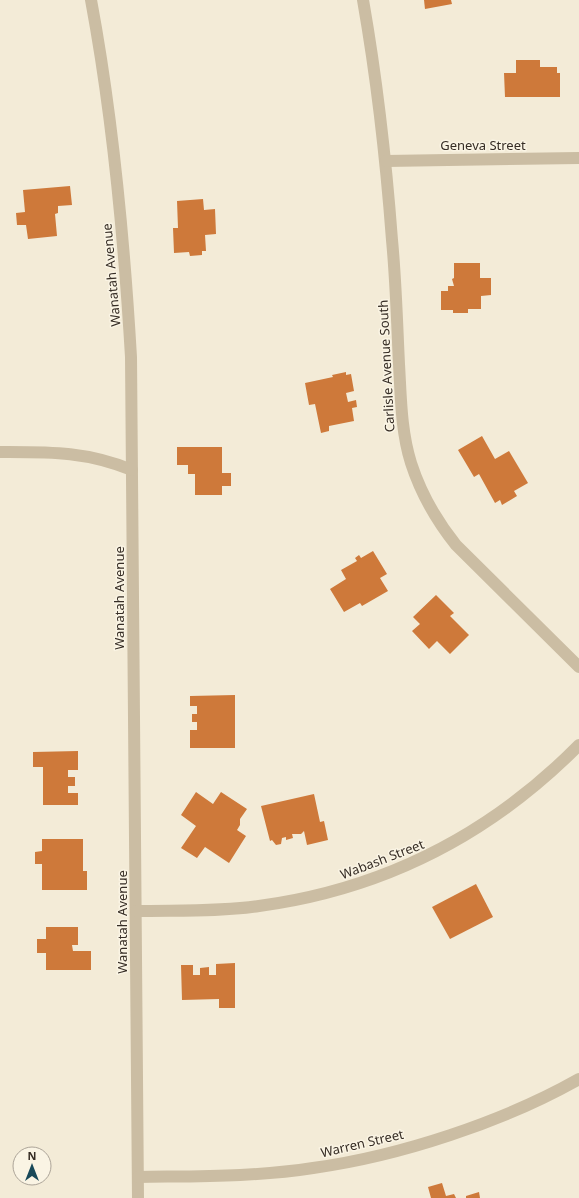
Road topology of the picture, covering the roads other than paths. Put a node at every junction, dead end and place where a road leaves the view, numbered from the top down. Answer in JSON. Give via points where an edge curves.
{"nodes":[{"id":1,"x":91,"y":0,"type":"edge"},
{"id":2,"x":363,"y":0,"type":"edge"},
{"id":3,"x":579,"y":158,"type":"edge"},
{"id":4,"x":386,"y":161,"type":"junction"},
{"id":5,"x":0,"y":452,"type":"edge"},
{"id":6,"x":132,"y":470,"type":"junction"},
{"id":7,"x":579,"y":667,"type":"edge"},
{"id":8,"x":579,"y":745,"type":"edge"},
{"id":9,"x":136,"y":911,"type":"junction"},
{"id":10,"x":579,"y":1079,"type":"edge"},
{"id":11,"x":138,"y":1177,"type":"junction"},
{"id":12,"x":138,"y":1198,"type":"edge"}],
"edges":[{"from":1,"to":6,"type":"street","name":"Wanatah Avenue","via":[[111,128],[126,268],[131,356]]},
{"from":2,"to":4,"type":"street","name":"Carlisle Avenue South"},
{"from":3,"to":4,"type":"street","name":"Geneva Street"},
{"from":4,"to":7,"type":"street","name":"Carlisle Avenue South","via":[[402,417],[404,438],[416,477],[429,506],[456,545]]},
{"from":5,"to":6,"type":"street","via":[[85,455]]},
{"from":6,"to":9,"type":"street","name":"Wanatah Avenue"},
{"from":8,"to":9,"type":"street","name":"Wabash Street","via":[[509,807],[434,853],[386,875],[300,900],[257,906]]},
{"from":9,"to":11,"type":"street","name":"Wanatah Avenue"},
{"from":10,"to":11,"type":"street","name":"Warren Street","via":[[499,1118],[365,1158],[313,1168],[235,1175]]},
{"from":11,"to":12,"type":"street","name":"Wanatah Avenue"}]}
